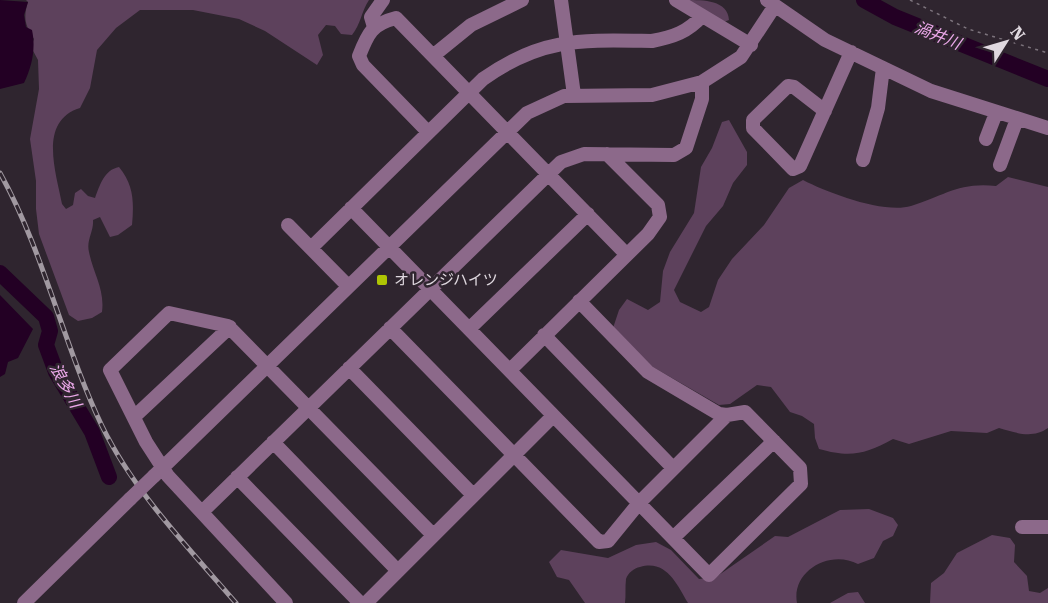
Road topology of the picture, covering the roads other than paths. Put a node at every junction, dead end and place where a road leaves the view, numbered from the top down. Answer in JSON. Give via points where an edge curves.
{"nodes":[{"id":1,"x":383,"y":0,"type":"edge"},
{"id":2,"x":522,"y":0,"type":"edge"},
{"id":3,"x":561,"y":0,"type":"edge"},
{"id":4,"x":676,"y":0,"type":"edge"},
{"id":5,"x":770,"y":4,"type":"edge"},
{"id":6,"x":702,"y":16,"type":"junction"},
{"id":7,"x":374,"y":27,"type":"junction"},
{"id":8,"x":567,"y":42,"type":"junction"},
{"id":9,"x":751,"y":45,"type":"junction"},
{"id":10,"x":851,"y":52,"type":"junction"},
{"id":11,"x":434,"y":55,"type":"junction"},
{"id":12,"x":883,"y":68,"type":"junction"},
{"id":13,"x":702,"y":82,"type":"junction"},
{"id":14,"x":470,"y":92,"type":"junction"},
{"id":15,"x":574,"y":95,"type":"junction"},
{"id":16,"x":825,"y":111,"type":"junction"},
{"id":17,"x":996,"y":113,"type":"junction"},
{"id":18,"x":1017,"y":119,"type":"junction"},
{"id":19,"x":1048,"y":128,"type":"edge"},
{"id":20,"x":507,"y":130,"type":"junction"},
{"id":21,"x":428,"y":132,"type":"junction"},
{"id":22,"x":986,"y":139,"type":"dead end"},
{"id":23,"x":607,"y":154,"type":"junction"},
{"id":24,"x":863,"y":160,"type":"dead end"},
{"id":25,"x":1000,"y":165,"type":"dead end"},
{"id":26,"x":548,"y":174,"type":"junction"},
{"id":27,"x":351,"y":208,"type":"junction"},
{"id":28,"x":588,"y":214,"type":"junction"},
{"id":29,"x":288,"y":225,"type":"dead end"},
{"id":30,"x":388,"y":247,"type":"junction"},
{"id":31,"x":310,"y":248,"type":"junction"},
{"id":32,"x":626,"y":254,"type":"junction"},
{"id":33,"x":348,"y":286,"type":"junction"},
{"id":34,"x":430,"y":289,"type":"junction"},
{"id":35,"x":579,"y":301,"type":"junction"},
{"id":36,"x":230,"y":327,"type":"junction"},
{"id":37,"x":390,"y":328,"type":"junction"},
{"id":38,"x":469,"y":329,"type":"junction"},
{"id":39,"x":544,"y":335,"type":"junction"},
{"id":40,"x":267,"y":365,"type":"junction"},
{"id":41,"x":349,"y":368,"type":"junction"},
{"id":42,"x":510,"y":369,"type":"junction"},
{"id":43,"x":309,"y":407,"type":"junction"},
{"id":44,"x":727,"y":415,"type":"junction"},
{"id":45,"x":553,"y":416,"type":"junction"},
{"id":46,"x":134,"y":417,"type":"junction"},
{"id":47,"x":774,"y":441,"type":"junction"},
{"id":48,"x":273,"y":442,"type":"junction"},
{"id":49,"x":513,"y":456,"type":"junction"},
{"id":50,"x":673,"y":468,"type":"junction"},
{"id":51,"x":158,"y":472,"type":"junction"},
{"id":52,"x":237,"y":477,"type":"junction"},
{"id":53,"x":473,"y":495,"type":"junction"},
{"id":54,"x":639,"y":503,"type":"junction"},
{"id":55,"x":202,"y":512,"type":"junction"},
{"id":56,"x":1022,"y":527,"type":"dead end"},
{"id":57,"x":1048,"y":527,"type":"edge"},
{"id":58,"x":433,"y":535,"type":"junction"},
{"id":59,"x":673,"y":538,"type":"junction"},
{"id":60,"x":398,"y":571,"type":"junction"},
{"id":61,"x":24,"y":603,"type":"edge"},
{"id":62,"x":286,"y":603,"type":"edge"},
{"id":63,"x":360,"y":603,"type":"edge"},
{"id":64,"x":366,"y":603,"type":"edge"}],
"edges":[{"from":1,"to":7,"type":"street","via":[[371,17]]},
{"from":2,"to":11,"type":"street","via":[[471,25]]},
{"from":3,"to":8,"type":"street"},
{"from":4,"to":6,"type":"street"},
{"from":5,"to":9,"type":"street"},
{"from":5,"to":10,"type":"street"},
{"from":6,"to":8,"type":"street","via":[[689,29],[659,40]]},
{"from":6,"to":9,"type":"street"},
{"from":7,"to":11,"type":"street","via":[[396,18]]},
{"from":7,"to":21,"type":"street","via":[[359,56],[363,65]]},
{"from":8,"to":14,"type":"street","via":[[514,58]]},
{"from":8,"to":15,"type":"street"},
{"from":9,"to":13,"type":"street","via":[[727,68]]},
{"from":10,"to":12,"type":"street"},
{"from":10,"to":16,"type":"street"},
{"from":11,"to":14,"type":"street"},
{"from":12,"to":17,"type":"street","via":[[931,91]]},
{"from":12,"to":24,"type":"street","via":[[878,108]]},
{"from":13,"to":15,"type":"street","via":[[652,95]]},
{"from":13,"to":23,"type":"street","via":[[702,99],[686,148],[681,152]]},
{"from":14,"to":20,"type":"street"},
{"from":14,"to":21,"type":"street"},
{"from":15,"to":20,"type":"street","via":[[545,103]]},
{"from":16,"to":16,"type":"street","via":[[800,166],[793,169],[753,128],[753,120],[788,86]]},
{"from":17,"to":18,"type":"street"},
{"from":17,"to":22,"type":"street"},
{"from":18,"to":19,"type":"street"},
{"from":18,"to":25,"type":"street"},
{"from":20,"to":26,"type":"street"},
{"from":20,"to":30,"type":"street"},
{"from":21,"to":27,"type":"street"},
{"from":23,"to":26,"type":"street","via":[[571,157]]},
{"from":23,"to":32,"type":"street","via":[[661,211],[648,234]]},
{"from":26,"to":28,"type":"street"},
{"from":26,"to":34,"type":"street"},
{"from":27,"to":30,"type":"street"},
{"from":27,"to":31,"type":"street"},
{"from":28,"to":32,"type":"street"},
{"from":28,"to":38,"type":"street"},
{"from":29,"to":31,"type":"street"},
{"from":30,"to":33,"type":"street"},
{"from":30,"to":34,"type":"street"},
{"from":31,"to":33,"type":"street"},
{"from":32,"to":35,"type":"street"},
{"from":33,"to":40,"type":"street"},
{"from":34,"to":37,"type":"street"},
{"from":34,"to":38,"type":"street"},
{"from":35,"to":39,"type":"street"},
{"from":35,"to":44,"type":"street","via":[[648,372]]},
{"from":36,"to":40,"type":"street"},
{"from":36,"to":46,"type":"street"},
{"from":36,"to":46,"type":"street","via":[[169,313],[110,370]]},
{"from":37,"to":41,"type":"street"},
{"from":37,"to":49,"type":"street"},
{"from":38,"to":42,"type":"street"},
{"from":39,"to":42,"type":"street"},
{"from":39,"to":50,"type":"street"},
{"from":40,"to":43,"type":"street"},
{"from":40,"to":51,"type":"street"},
{"from":41,"to":43,"type":"street"},
{"from":41,"to":53,"type":"street"},
{"from":42,"to":45,"type":"street"},
{"from":43,"to":48,"type":"street"},
{"from":43,"to":58,"type":"street"},
{"from":44,"to":47,"type":"street","via":[[746,412]]},
{"from":44,"to":50,"type":"street"},
{"from":45,"to":49,"type":"street"},
{"from":45,"to":54,"type":"street"},
{"from":46,"to":51,"type":"street"},
{"from":47,"to":59,"type":"street"},
{"from":47,"to":59,"type":"street","via":[[800,468],[801,484],[709,574]]},
{"from":48,"to":52,"type":"street"},
{"from":48,"to":60,"type":"street"},
{"from":49,"to":53,"type":"street"},
{"from":49,"to":54,"type":"street","via":[[599,542],[608,541]]},
{"from":50,"to":54,"type":"street"},
{"from":51,"to":55,"type":"street"},
{"from":51,"to":61,"type":"street","bridge":true},
{"from":52,"to":55,"type":"street"},
{"from":52,"to":63,"type":"street"},
{"from":53,"to":58,"type":"street"},
{"from":54,"to":59,"type":"street"},
{"from":55,"to":62,"type":"street"},
{"from":56,"to":57,"type":"street"},
{"from":58,"to":60,"type":"street"},
{"from":60,"to":64,"type":"street"}]}
